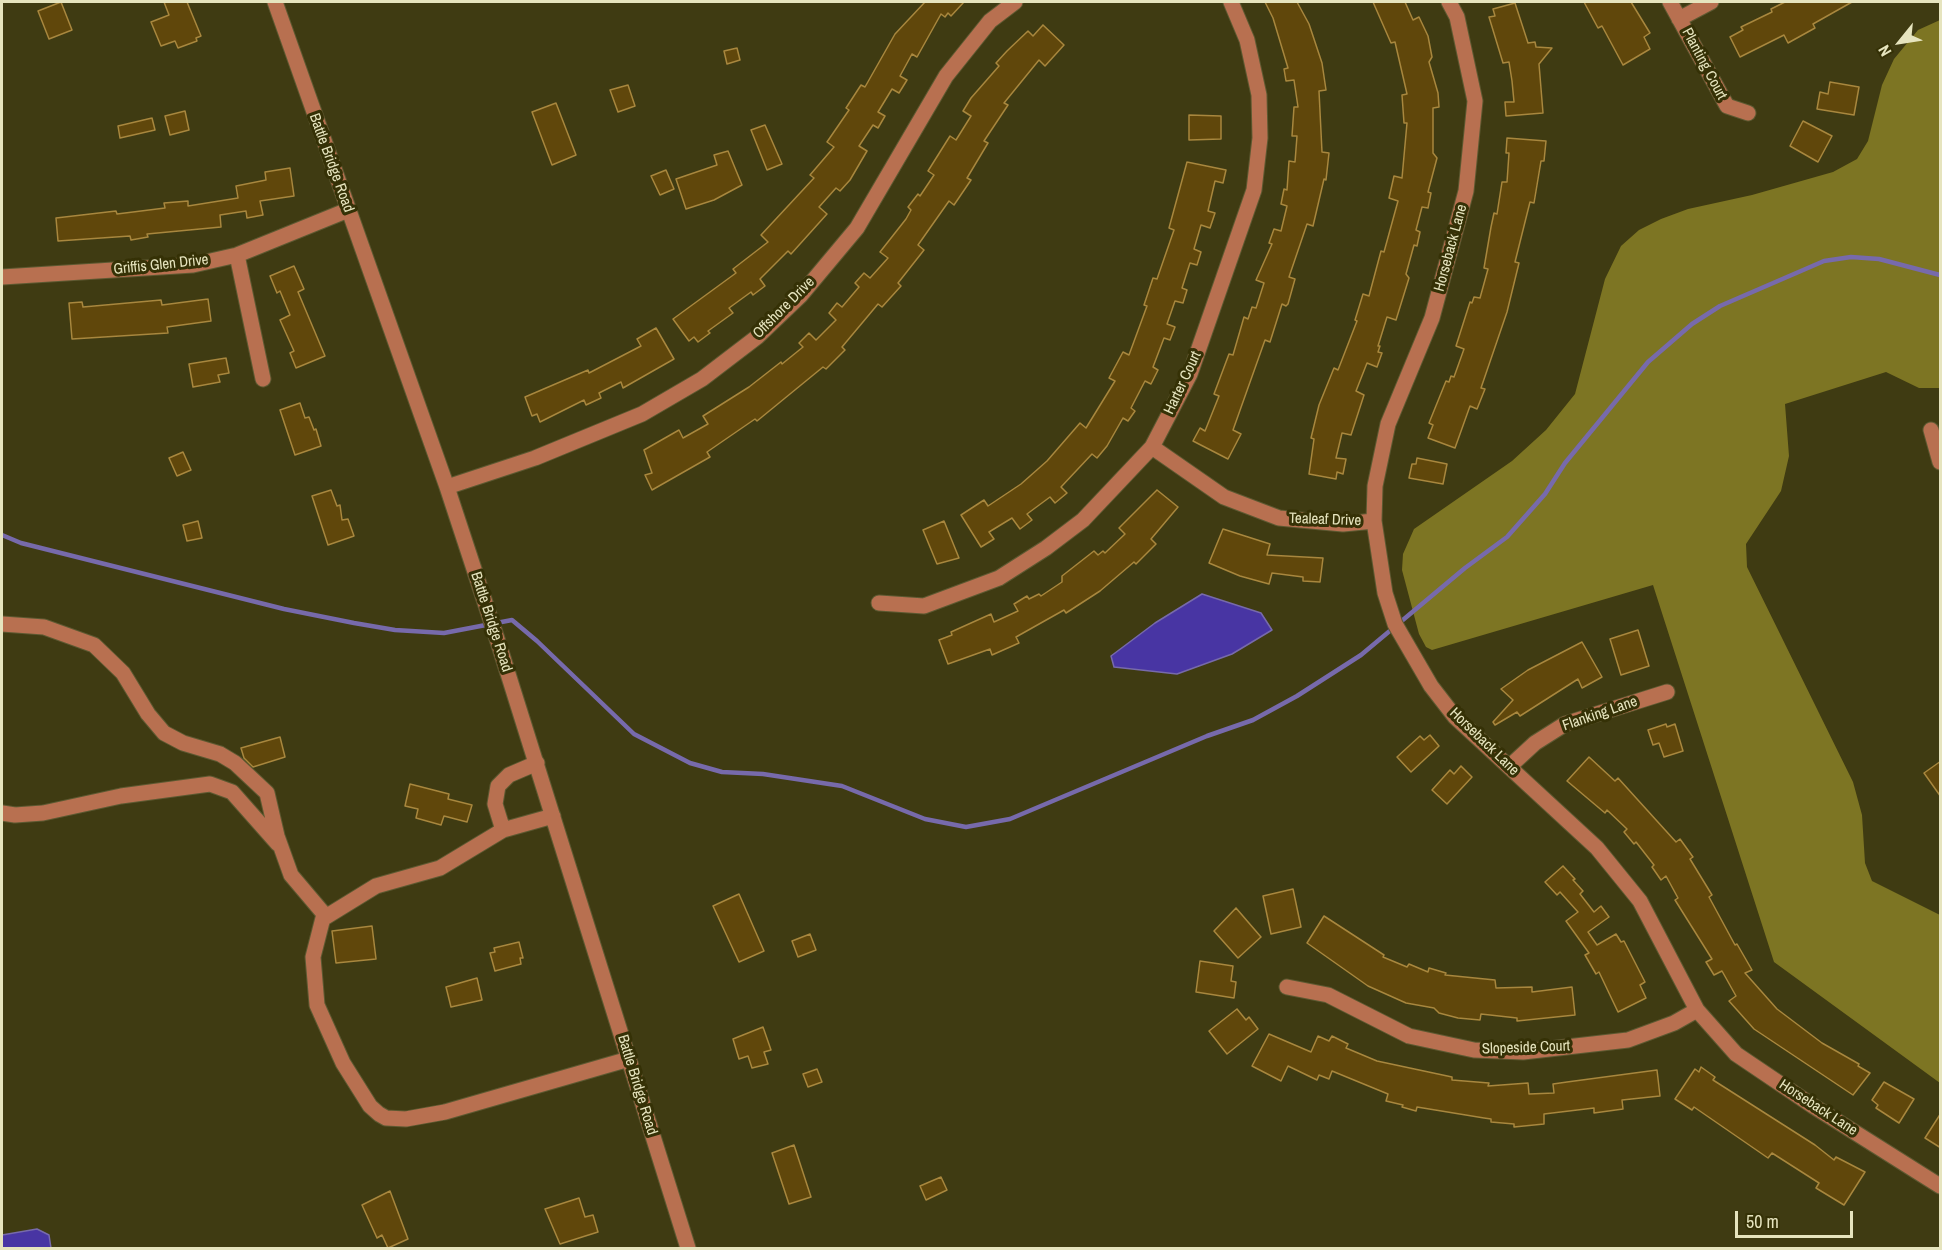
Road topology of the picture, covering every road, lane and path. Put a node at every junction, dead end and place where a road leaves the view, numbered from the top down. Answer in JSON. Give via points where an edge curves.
{"nodes":[{"id":1,"x":275,"y":2,"type":"edge"},
{"id":2,"x":1015,"y":2,"type":"edge"},
{"id":3,"x":1231,"y":2,"type":"edge"},
{"id":4,"x":1449,"y":2,"type":"edge"},
{"id":5,"x":1670,"y":2,"type":"edge"},
{"id":6,"x":1712,"y":2,"type":"edge"},
{"id":7,"x":1679,"y":19,"type":"junction"},
{"id":8,"x":1748,"y":113,"type":"dead end"},
{"id":9,"x":348,"y":210,"type":"junction"},
{"id":10,"x":237,"y":255,"type":"junction"},
{"id":11,"x":2,"y":277,"type":"edge"},
{"id":12,"x":263,"y":379,"type":"dead end"},
{"id":13,"x":1931,"y":430,"type":"dead end"},
{"id":14,"x":1152,"y":447,"type":"junction"},
{"id":15,"x":1941,"y":462,"type":"edge"},
{"id":16,"x":447,"y":487,"type":"junction"},
{"id":17,"x":1374,"y":521,"type":"junction"},
{"id":18,"x":879,"y":603,"type":"dead end"},
{"id":19,"x":2,"y":624,"type":"edge"},
{"id":20,"x":1667,"y":692,"type":"dead end"},
{"id":21,"x":537,"y":763,"type":"junction"},
{"id":22,"x":1509,"y":767,"type":"junction"},
{"id":23,"x":2,"y":813,"type":"edge"},
{"id":24,"x":553,"y":816,"type":"junction"},
{"id":25,"x":502,"y":830,"type":"junction"},
{"id":26,"x":281,"y":849,"type":"junction"},
{"id":27,"x":324,"y":918,"type":"junction"},
{"id":28,"x":1287,"y":987,"type":"dead end"},
{"id":29,"x":1697,"y":1010,"type":"junction"},
{"id":30,"x":629,"y":1059,"type":"junction"},
{"id":31,"x":1941,"y":1186,"type":"edge"},
{"id":32,"x":688,"y":1248,"type":"edge"}],
"edges":[{"from":1,"to":9,"type":"street","name":"Battle Bridge Road"},
{"from":2,"to":16,"type":"street","name":"Offshore Drive","via":[[990,21],[946,76],[857,228],[801,295],[757,337],[702,379],[642,414],[535,458]]},
{"from":3,"to":14,"type":"street","name":"Harter Court","via":[[1247,39],[1259,95],[1260,138],[1254,190],[1190,374]]},
{"from":4,"to":17,"type":"street","name":"Horseback Lane","via":[[1457,17],[1475,101],[1466,191],[1432,318],[1386,432],[1375,486]]},
{"from":5,"to":7,"type":"street","name":"Planting Court"},
{"from":6,"to":7,"type":"street"},
{"from":7,"to":8,"type":"street","name":"Planting Court","via":[[1726,106]]},
{"from":9,"to":10,"type":"street","name":"Griffis Glen Drive"},
{"from":9,"to":16,"type":"street","name":"Battle Bridge Road"},
{"from":10,"to":11,"type":"street","name":"Griffis Glen Drive","via":[[193,265]]},
{"from":10,"to":12,"type":"street"},
{"from":13,"to":15,"type":"street"},
{"from":14,"to":17,"type":"street","name":"Tealeaf Drive","via":[[1224,497],[1279,518],[1343,524]]},
{"from":14,"to":18,"type":"street","name":"Harter Court","via":[[1083,520],[999,578],[924,606]]},
{"from":16,"to":21,"type":"street","name":"Battle Bridge Road"},
{"from":17,"to":22,"type":"street","name":"Horseback Lane","via":[[1385,593],[1409,653],[1455,717]]},
{"from":19,"to":26,"type":"street","via":[[44,627],[94,645],[123,673],[164,733],[220,754],[258,783],[271,802]]},
{"from":20,"to":22,"type":"street","name":"Flanking Lane","via":[[1565,724],[1535,743]]},
{"from":21,"to":24,"type":"street","name":"Battle Bridge Road"},
{"from":21,"to":25,"type":"street","via":[[509,775],[498,786],[495,804]]},
{"from":22,"to":29,"type":"street","name":"Horseback Lane","via":[[1597,848],[1640,901]]},
{"from":23,"to":26,"type":"street","via":[[43,813],[121,796],[210,784],[232,792]]},
{"from":24,"to":25,"type":"street"},
{"from":24,"to":30,"type":"street","name":"Battle Bridge Road"},
{"from":25,"to":27,"type":"street","via":[[440,868],[370,888]]},
{"from":26,"to":27,"type":"street","via":[[291,875],[321,909]]},
{"from":27,"to":30,"type":"street","via":[[313,957],[317,1005],[357,1087],[370,1106],[386,1118],[406,1119],[445,1112]]},
{"from":28,"to":29,"type":"street","name":"Slopeside Court","via":[[1328,995],[1409,1036],[1474,1050],[1524,1052],[1628,1040]]},
{"from":29,"to":31,"type":"street","name":"Horseback Lane","via":[[1737,1054]]},
{"from":30,"to":32,"type":"street","name":"Battle Bridge Road"}]}
